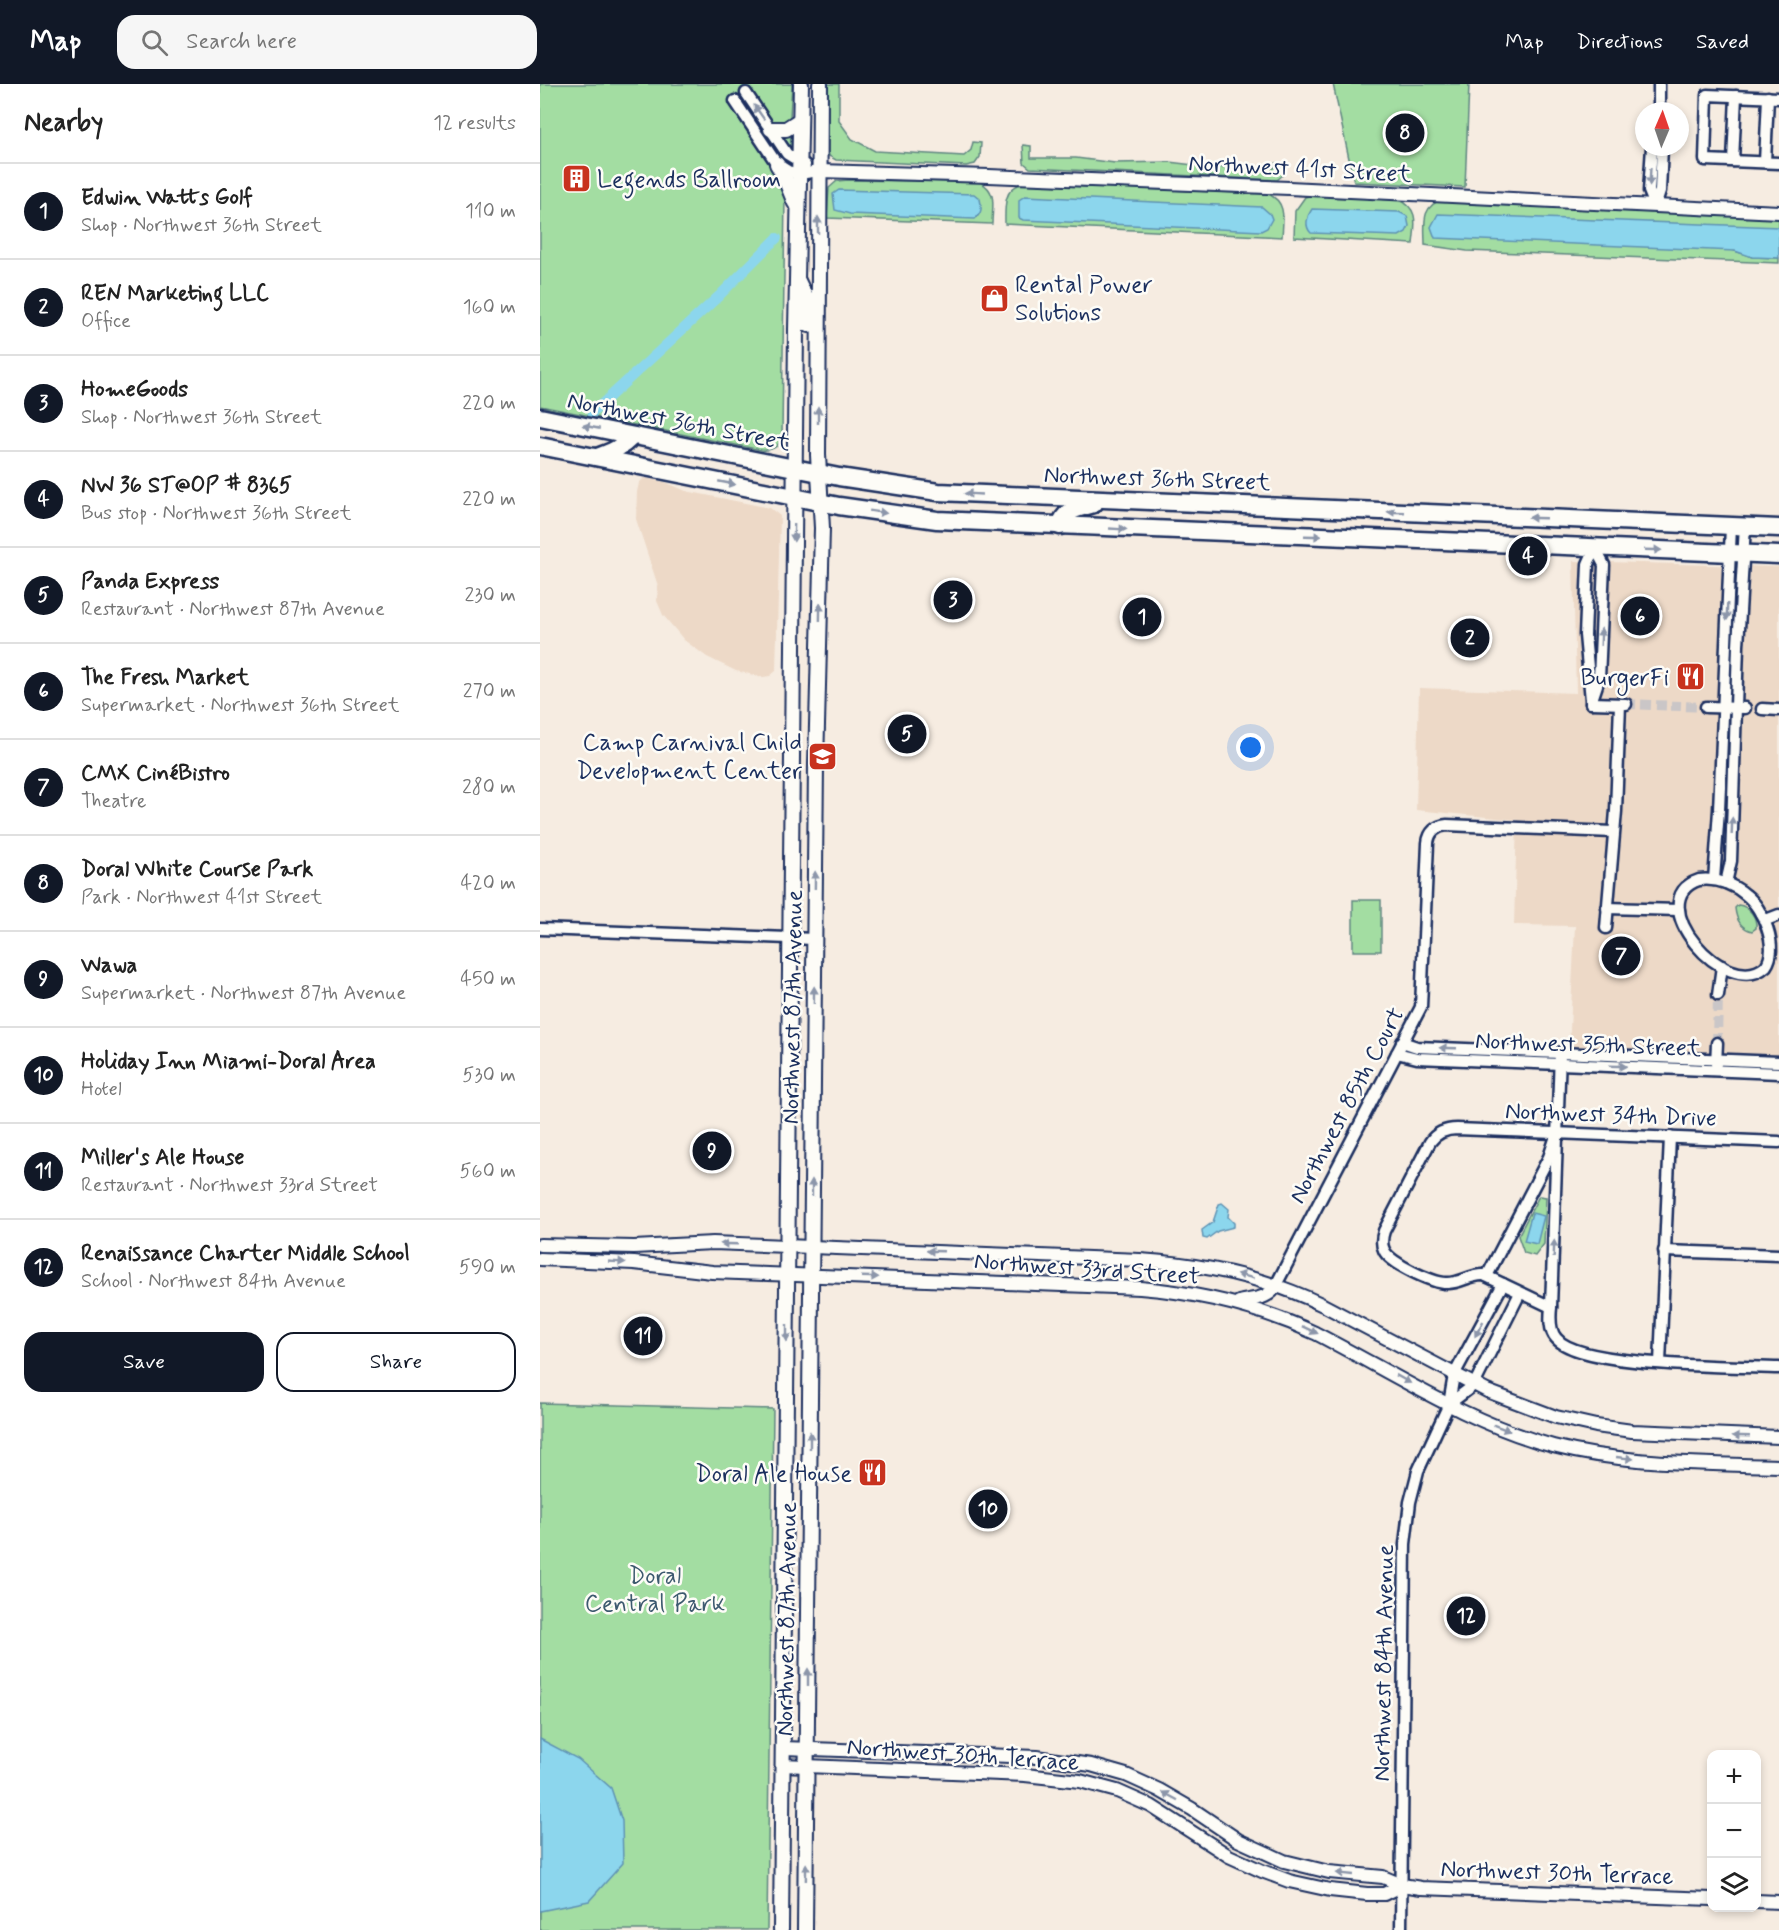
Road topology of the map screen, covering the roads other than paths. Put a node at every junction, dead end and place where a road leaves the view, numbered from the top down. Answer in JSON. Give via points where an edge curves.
{"nodes":[{"id":1,"x":801,"y":84,"type":"edge"},
{"id":2,"x":820,"y":84,"type":"edge"},
{"id":3,"x":1659,"y":84,"type":"edge"},
{"id":4,"x":1752,"y":84,"type":"edge"},
{"id":5,"x":746,"y":93,"type":"dead end"},
{"id":6,"x":1736,"y":96,"type":"junction"},
{"id":7,"x":1752,"y":97,"type":"junction"},
{"id":8,"x":1773,"y":98,"type":"edge"},
{"id":9,"x":735,"y":101,"type":"dead end"},
{"id":10,"x":1658,"y":102,"type":"edge"},
{"id":11,"x":800,"y":120,"type":"junction"},
{"id":12,"x":771,"y":129,"type":"junction"},
{"id":13,"x":1651,"y":156,"type":"edge"},
{"id":14,"x":1662,"y":156,"type":"edge"},
{"id":15,"x":1733,"y":161,"type":"junction"},
{"id":16,"x":1765,"y":162,"type":"junction"},
{"id":17,"x":1779,"y":163,"type":"edge"},
{"id":18,"x":777,"y":164,"type":"junction"},
{"id":19,"x":799,"y":168,"type":"junction"},
{"id":20,"x":819,"y":171,"type":"junction"},
{"id":21,"x":1655,"y":207,"type":"junction"},
{"id":22,"x":797,"y":210,"type":"junction"},
{"id":23,"x":1779,"y":212,"type":"edge"},
{"id":24,"x":796,"y":276,"type":"junction"},
{"id":25,"x":818,"y":341,"type":"junction"},
{"id":26,"x":540,"y":417,"type":"edge"},
{"id":27,"x":633,"y":436,"type":"junction"},
{"id":28,"x":669,"y":443,"type":"junction"},
{"id":29,"x":540,"y":446,"type":"edge"},
{"id":30,"x":596,"y":457,"type":"junction"},
{"id":31,"x":623,"y":462,"type":"junction"},
{"id":32,"x":795,"y":468,"type":"junction"},
{"id":33,"x":819,"y":473,"type":"junction"},
{"id":34,"x":795,"y":497,"type":"junction"},
{"id":35,"x":1106,"y":500,"type":"junction"},
{"id":36,"x":820,"y":502,"type":"junction"},
{"id":37,"x":1423,"y":513,"type":"junction"},
{"id":38,"x":1595,"y":520,"type":"junction"},
{"id":39,"x":1060,"y":526,"type":"junction"},
{"id":40,"x":1738,"y":526,"type":"junction"},
{"id":41,"x":1779,"y":528,"type":"edge"},
{"id":42,"x":1421,"y":541,"type":"junction"},
{"id":43,"x":1595,"y":548,"type":"junction"},
{"id":44,"x":1736,"y":554,"type":"junction"},
{"id":45,"x":1779,"y":555,"type":"edge"},
{"id":46,"x":1586,"y":612,"type":"junction"},
{"id":47,"x":1602,"y":612,"type":"junction"},
{"id":48,"x":1591,"y":703,"type":"junction"},
{"id":49,"x":1706,"y":706,"type":"tunnel mouth"},
{"id":50,"x":1723,"y":708,"type":"junction"},
{"id":51,"x":1741,"y":708,"type":"junction"},
{"id":52,"x":1762,"y":709,"type":"dead end"},
{"id":53,"x":1779,"y":710,"type":"edge"},
{"id":54,"x":792,"y":789,"type":"junction"},
{"id":55,"x":816,"y":789,"type":"junction"},
{"id":56,"x":1613,"y":832,"type":"junction"},
{"id":57,"x":1714,"y":880,"type":"junction"},
{"id":58,"x":1726,"y":883,"type":"junction"},
{"id":59,"x":1607,"y":908,"type":"junction"},
{"id":60,"x":1679,"y":910,"type":"junction"},
{"id":61,"x":1779,"y":915,"type":"edge"},
{"id":62,"x":1766,"y":920,"type":"junction"},
{"id":63,"x":1606,"y":928,"type":"dead end"},
{"id":64,"x":540,"y":929,"type":"edge"},
{"id":65,"x":790,"y":937,"type":"junction"},
{"id":66,"x":815,"y":939,"type":"junction"},
{"id":67,"x":1722,"y":966,"type":"junction"},
{"id":68,"x":1718,"y":995,"type":"tunnel mouth"},
{"id":69,"x":1717,"y":1043,"type":"tunnel mouth"},
{"id":70,"x":1400,"y":1048,"type":"junction"},
{"id":71,"x":1560,"y":1058,"type":"junction"},
{"id":72,"x":1779,"y":1062,"type":"edge"},
{"id":73,"x":1716,"y":1065,"type":"junction"},
{"id":74,"x":1779,"y":1073,"type":"edge"},
{"id":75,"x":1557,"y":1134,"type":"junction"},
{"id":76,"x":1670,"y":1137,"type":"junction"},
{"id":77,"x":1779,"y":1142,"type":"edge"},
{"id":78,"x":540,"y":1245,"type":"edge"},
{"id":79,"x":787,"y":1246,"type":"junction"},
{"id":80,"x":812,"y":1247,"type":"junction"},
{"id":81,"x":1664,"y":1251,"type":"junction"},
{"id":82,"x":1779,"y":1255,"type":"edge"},
{"id":83,"x":540,"y":1259,"type":"edge"},
{"id":84,"x":787,"y":1274,"type":"junction"},
{"id":85,"x":812,"y":1275,"type":"junction"},
{"id":86,"x":1487,"y":1276,"type":"junction"},
{"id":87,"x":1503,"y":1284,"type":"junction"},
{"id":88,"x":1276,"y":1285,"type":"junction"},
{"id":89,"x":1520,"y":1293,"type":"junction"},
{"id":90,"x":1235,"y":1303,"type":"junction"},
{"id":91,"x":1551,"y":1307,"type":"junction"},
{"id":92,"x":1660,"y":1363,"type":"junction"},
{"id":93,"x":1779,"y":1368,"type":"edge"},
{"id":94,"x":1454,"y":1375,"type":"junction"},
{"id":95,"x":1474,"y":1385,"type":"junction"},
{"id":96,"x":1449,"y":1404,"type":"junction"},
{"id":97,"x":1779,"y":1437,"type":"edge"},
{"id":98,"x":1779,"y":1466,"type":"edge"},
{"id":99,"x":784,"y":1546,"type":"junction"},
{"id":100,"x":809,"y":1547,"type":"junction"},
{"id":101,"x":783,"y":1748,"type":"junction"},
{"id":102,"x":807,"y":1748,"type":"junction"},
{"id":103,"x":932,"y":1753,"type":"junction"},
{"id":104,"x":782,"y":1766,"type":"junction"},
{"id":105,"x":807,"y":1766,"type":"junction"},
{"id":106,"x":932,"y":1771,"type":"junction"},
{"id":107,"x":1238,"y":1840,"type":"junction"},
{"id":108,"x":1229,"y":1856,"type":"junction"},
{"id":109,"x":1402,"y":1885,"type":"junction"},
{"id":110,"x":1707,"y":1899,"type":"edge"},
{"id":111,"x":1761,"y":1901,"type":"edge"},
{"id":112,"x":1779,"y":1902,"type":"edge"},
{"id":113,"x":781,"y":1930,"type":"edge"},
{"id":114,"x":805,"y":1930,"type":"edge"},
{"id":115,"x":1401,"y":1930,"type":"edge"}],
"edges":[{"from":1,"to":11,"type":"main road","name":"Northwest 87th Avenue"},
{"from":2,"to":20,"type":"main road","name":"Northwest 87th Avenue"},
{"from":3,"to":10,"type":"street"},
{"from":4,"to":7,"type":"street"},
{"from":12,"to":5,"type":"street","name":"Northwest 41st Street","one_way":true},
{"from":6,"to":7,"type":"street"},
{"from":6,"to":15,"type":"street"},
{"from":6,"to":15,"type":"street","via":[[1707,95],[1705,160]]},
{"from":7,"to":8,"type":"street"},
{"from":8,"to":16,"type":"street"},
{"from":9,"to":18,"type":"street"},
{"from":11,"to":12,"type":"main road","via":[[786,129]]},
{"from":11,"to":19,"type":"main road","name":"Northwest 87th Avenue"},
{"from":12,"to":19,"type":"street","name":"Northwest 41st Street"},
{"from":13,"to":21,"type":"street","one_way":true,"via":[[1649,190]]},
{"from":14,"to":21,"type":"street"},
{"from":15,"to":16,"type":"street"},
{"from":16,"to":17,"type":"street"},
{"from":18,"to":19,"type":"street","name":"Northwest 41st Street","via":[[788,171]]},
{"from":18,"to":22,"type":"main road"},
{"from":19,"to":20,"type":"street","name":"Northwest 41st Street"},
{"from":19,"to":22,"type":"main road","name":"Northwest 87th Avenue"},
{"from":20,"to":21,"type":"street","name":"Northwest 41st Street"},
{"from":25,"to":20,"type":"main road","name":"Northwest 87th Avenue","one_way":true},
{"from":21,"to":23,"type":"street","name":"Northwest 41st Street"},
{"from":22,"to":24,"type":"main road","name":"Northwest 87th Avenue"},
{"from":24,"to":25,"type":"main road","via":[[809,304],[810,328]]},
{"from":24,"to":32,"type":"main road","name":"Northwest 87th Avenue"},
{"from":33,"to":25,"type":"main road","name":"Northwest 87th Avenue","one_way":true},
{"from":27,"to":26,"type":"main road","name":"Northwest 36th Street","one_way":true},
{"from":27,"to":28,"type":"main road","name":"Northwest 36th Street"},
{"from":27,"to":30,"type":"main road","via":[[622,447]]},
{"from":28,"to":31,"type":"main road","via":[[633,453]]},
{"from":28,"to":32,"type":"main road","name":"Northwest 36th Street"},
{"from":29,"to":30,"type":"main road"},
{"from":30,"to":31,"type":"main road"},
{"from":31,"to":34,"type":"main road","one_way":true},
{"from":32,"to":33,"type":"main road","name":"Northwest 36th Street"},
{"from":32,"to":34,"type":"main road","name":"Northwest 87th Avenue"},
{"from":35,"to":33,"type":"main road","name":"Northwest 36th Street","one_way":true,"via":[[938,492]]},
{"from":33,"to":36,"type":"main road","name":"Northwest 87th Avenue"},
{"from":34,"to":36,"type":"main road"},
{"from":34,"to":54,"type":"main road","name":"Northwest 87th Avenue","one_way":true},
{"from":37,"to":35,"type":"main road","name":"Northwest 36th Street","one_way":true},
{"from":35,"to":39,"type":"main road","via":[[1067,513]]},
{"from":36,"to":39,"type":"main road","one_way":true,"via":[[938,520]]},
{"from":55,"to":36,"type":"main road","name":"Northwest 87th Avenue","one_way":true},
{"from":38,"to":37,"type":"main road","name":"Northwest 36th Street","one_way":true},
{"from":37,"to":42,"type":"main road"},
{"from":38,"to":40,"type":"main road","name":"Northwest 36th Street"},
{"from":38,"to":43,"type":"main road"},
{"from":39,"to":42,"type":"main road","one_way":true},
{"from":40,"to":41,"type":"main road","name":"Northwest 36th Street"},
{"from":40,"to":44,"type":"street"},
{"from":42,"to":43,"type":"main road"},
{"from":43,"to":44,"type":"main road","one_way":true},
{"from":43,"to":46,"type":"street","via":[[1588,564]]},
{"from":43,"to":47,"type":"street","via":[[1604,565]]},
{"from":44,"to":45,"type":"main road"},
{"from":44,"to":50,"type":"street","one_way":true},
{"from":44,"to":51,"type":"street"},
{"from":46,"to":47,"type":"street"},
{"from":46,"to":48,"type":"street"},
{"from":48,"to":47,"type":"street","one_way":true,"via":[[1599,679]]},
{"from":48,"to":56,"type":"street","via":[[1623,704]]},
{"from":49,"to":50,"type":"street"},
{"from":50,"to":51,"type":"street"},
{"from":50,"to":57,"type":"street"},
{"from":58,"to":51,"type":"street","one_way":true,"via":[[1731,861]]},
{"from":52,"to":53,"type":"street"},
{"from":54,"to":55,"type":"main road"},
{"from":54,"to":65,"type":"main road","name":"Northwest 87th Avenue"},
{"from":66,"to":55,"type":"main road","name":"Northwest 87th Avenue","one_way":true},
{"from":56,"to":59,"type":"street"},
{"from":56,"to":70,"type":"street","name":"Northwest 85th Court","via":[[1447,825],[1433,830],[1428,843],[1421,1007]]},
{"from":57,"to":58,"type":"street"},
{"from":57,"to":60,"type":"street","via":[[1699,880],[1686,887]]},
{"from":58,"to":62,"type":"street","via":[[1748,896]]},
{"from":59,"to":60,"type":"street"},
{"from":59,"to":63,"type":"street"},
{"from":60,"to":67,"type":"street","via":[[1692,941]]},
{"from":61,"to":62,"type":"street"},
{"from":62,"to":67,"type":"street","via":[[1774,940],[1767,965],[1750,973]]},
{"from":64,"to":65,"type":"street"},
{"from":65,"to":66,"type":"street"},
{"from":65,"to":79,"type":"main road","name":"Northwest 87th Avenue"},
{"from":80,"to":66,"type":"main road","name":"Northwest 87th Avenue","one_way":true},
{"from":67,"to":68,"type":"street"},
{"from":69,"to":73,"type":"street"},
{"from":70,"to":71,"type":"street","name":"Northwest 35th Street"},
{"from":70,"to":88,"type":"street","name":"Northwest 85th Court"},
{"from":71,"to":73,"type":"street","name":"Northwest 35th Street"},
{"from":71,"to":75,"type":"street"},
{"from":72,"to":73,"type":"street","name":"Northwest 35th Street"},
{"from":73,"to":74,"type":"street","name":"Northwest 35th Street"},
{"from":75,"to":76,"type":"street","name":"Northwest 34th Drive"},
{"from":75,"to":86,"type":"street"},
{"from":75,"to":86,"type":"street","name":"Northwest 34th Drive","via":[[1442,1131],[1430,1142],[1384,1231],[1384,1250],[1392,1260],[1431,1281],[1449,1283],[1474,1275]]},
{"from":91,"to":75,"type":"street","one_way":true},
{"from":76,"to":77,"type":"street","name":"Northwest 34th Drive"},
{"from":76,"to":81,"type":"street"},
{"from":79,"to":78,"type":"street","name":"Northwest 33rd Street","one_way":true},
{"from":79,"to":80,"type":"street","name":"Northwest 33rd Street"},
{"from":79,"to":84,"type":"main road","name":"Northwest 87th Avenue"},
{"from":80,"to":85,"type":"main road","name":"Northwest 87th Avenue"},
{"from":88,"to":80,"type":"street","name":"Northwest 33rd Street","one_way":true,"via":[[1214,1269],[1149,1261]]},
{"from":81,"to":82,"type":"street"},
{"from":81,"to":92,"type":"street"},
{"from":83,"to":84,"type":"street","name":"Northwest 33rd Street","one_way":true},
{"from":84,"to":85,"type":"street","name":"Northwest 33rd Street"},
{"from":84,"to":99,"type":"main road","name":"Northwest 87th Avenue","one_way":true},
{"from":85,"to":90,"type":"street","name":"Northwest 33rd Street","one_way":true,"via":[[1140,1288],[1191,1293]]},
{"from":100,"to":85,"type":"main road","name":"Northwest 87th Avenue","one_way":true},
{"from":86,"to":87,"type":"street"},
{"from":87,"to":89,"type":"street"},
{"from":87,"to":94,"type":"street","name":"Northwest 84th Avenue","one_way":true},
{"from":88,"to":90,"type":"street","via":[[1265,1296]]},
{"from":88,"to":94,"type":"street","name":"Northwest 33rd Street","via":[[1323,1305]]},
{"from":89,"to":91,"type":"street"},
{"from":89,"to":95,"type":"street","name":"Northwest 84th Avenue"},
{"from":90,"to":96,"type":"street","name":"Northwest 33rd Street","one_way":true,"via":[[1315,1333]]},
{"from":91,"to":92,"type":"street","via":[[1552,1332],[1566,1346],[1609,1358]]},
{"from":92,"to":93,"type":"street"},
{"from":94,"to":95,"type":"street","name":"Northwest 33rd Street"},
{"from":94,"to":96,"type":"street","name":"Northwest 84th Avenue"},
{"from":95,"to":96,"type":"street","name":"Northwest 84th Avenue"},
{"from":97,"to":95,"type":"street","name":"Northwest 33rd Street","one_way":true,"via":[[1596,1426],[1523,1406]]},
{"from":96,"to":98,"type":"street","name":"Northwest 33rd Street","one_way":true,"via":[[1511,1432],[1581,1452],[1630,1459]]},
{"from":96,"to":109,"type":"street","name":"Northwest 84th Avenue","via":[[1418,1471],[1406,1525]]},
{"from":99,"to":100,"type":"main road"},
{"from":99,"to":101,"type":"main road","name":"Northwest 87th Avenue"},
{"from":102,"to":100,"type":"main road","name":"Northwest 87th Avenue","one_way":true},
{"from":101,"to":102,"type":"street","name":"Northwest 30th Terrace"},
{"from":101,"to":104,"type":"main road","name":"Northwest 87th Avenue"},
{"from":102,"to":103,"type":"street","name":"Northwest 30th Terrace"},
{"from":102,"to":105,"type":"main road","name":"Northwest 87th Avenue"},
{"from":103,"to":106,"type":"street"},
{"from":107,"to":103,"type":"street","name":"Northwest 30th Terrace","one_way":true,"via":[[1176,1799],[1134,1778],[1100,1767],[1056,1759]]},
{"from":104,"to":105,"type":"street","name":"Northwest 30th Terrace"},
{"from":104,"to":113,"type":"main road","name":"Northwest 87th Avenue"},
{"from":105,"to":106,"type":"street","name":"Northwest 30th Terrace"},
{"from":114,"to":105,"type":"main road","name":"Northwest 87th Avenue","one_way":true},
{"from":106,"to":108,"type":"street","name":"Northwest 30th Terrace","via":[[1043,1776],[1098,1785],[1159,1810]]},
{"from":107,"to":108,"type":"street"},
{"from":109,"to":107,"type":"street","name":"Northwest 30th Terrace","one_way":true,"via":[[1383,1877],[1338,1874],[1302,1866]]},
{"from":108,"to":109,"type":"street","name":"Northwest 30th Terrace","via":[[1270,1874],[1322,1889],[1384,1894]]},
{"from":109,"to":110,"type":"street","name":"Northwest 30th Terrace"},
{"from":109,"to":115,"type":"street","name":"Northwest 84th Avenue"},
{"from":111,"to":112,"type":"street"}]}
